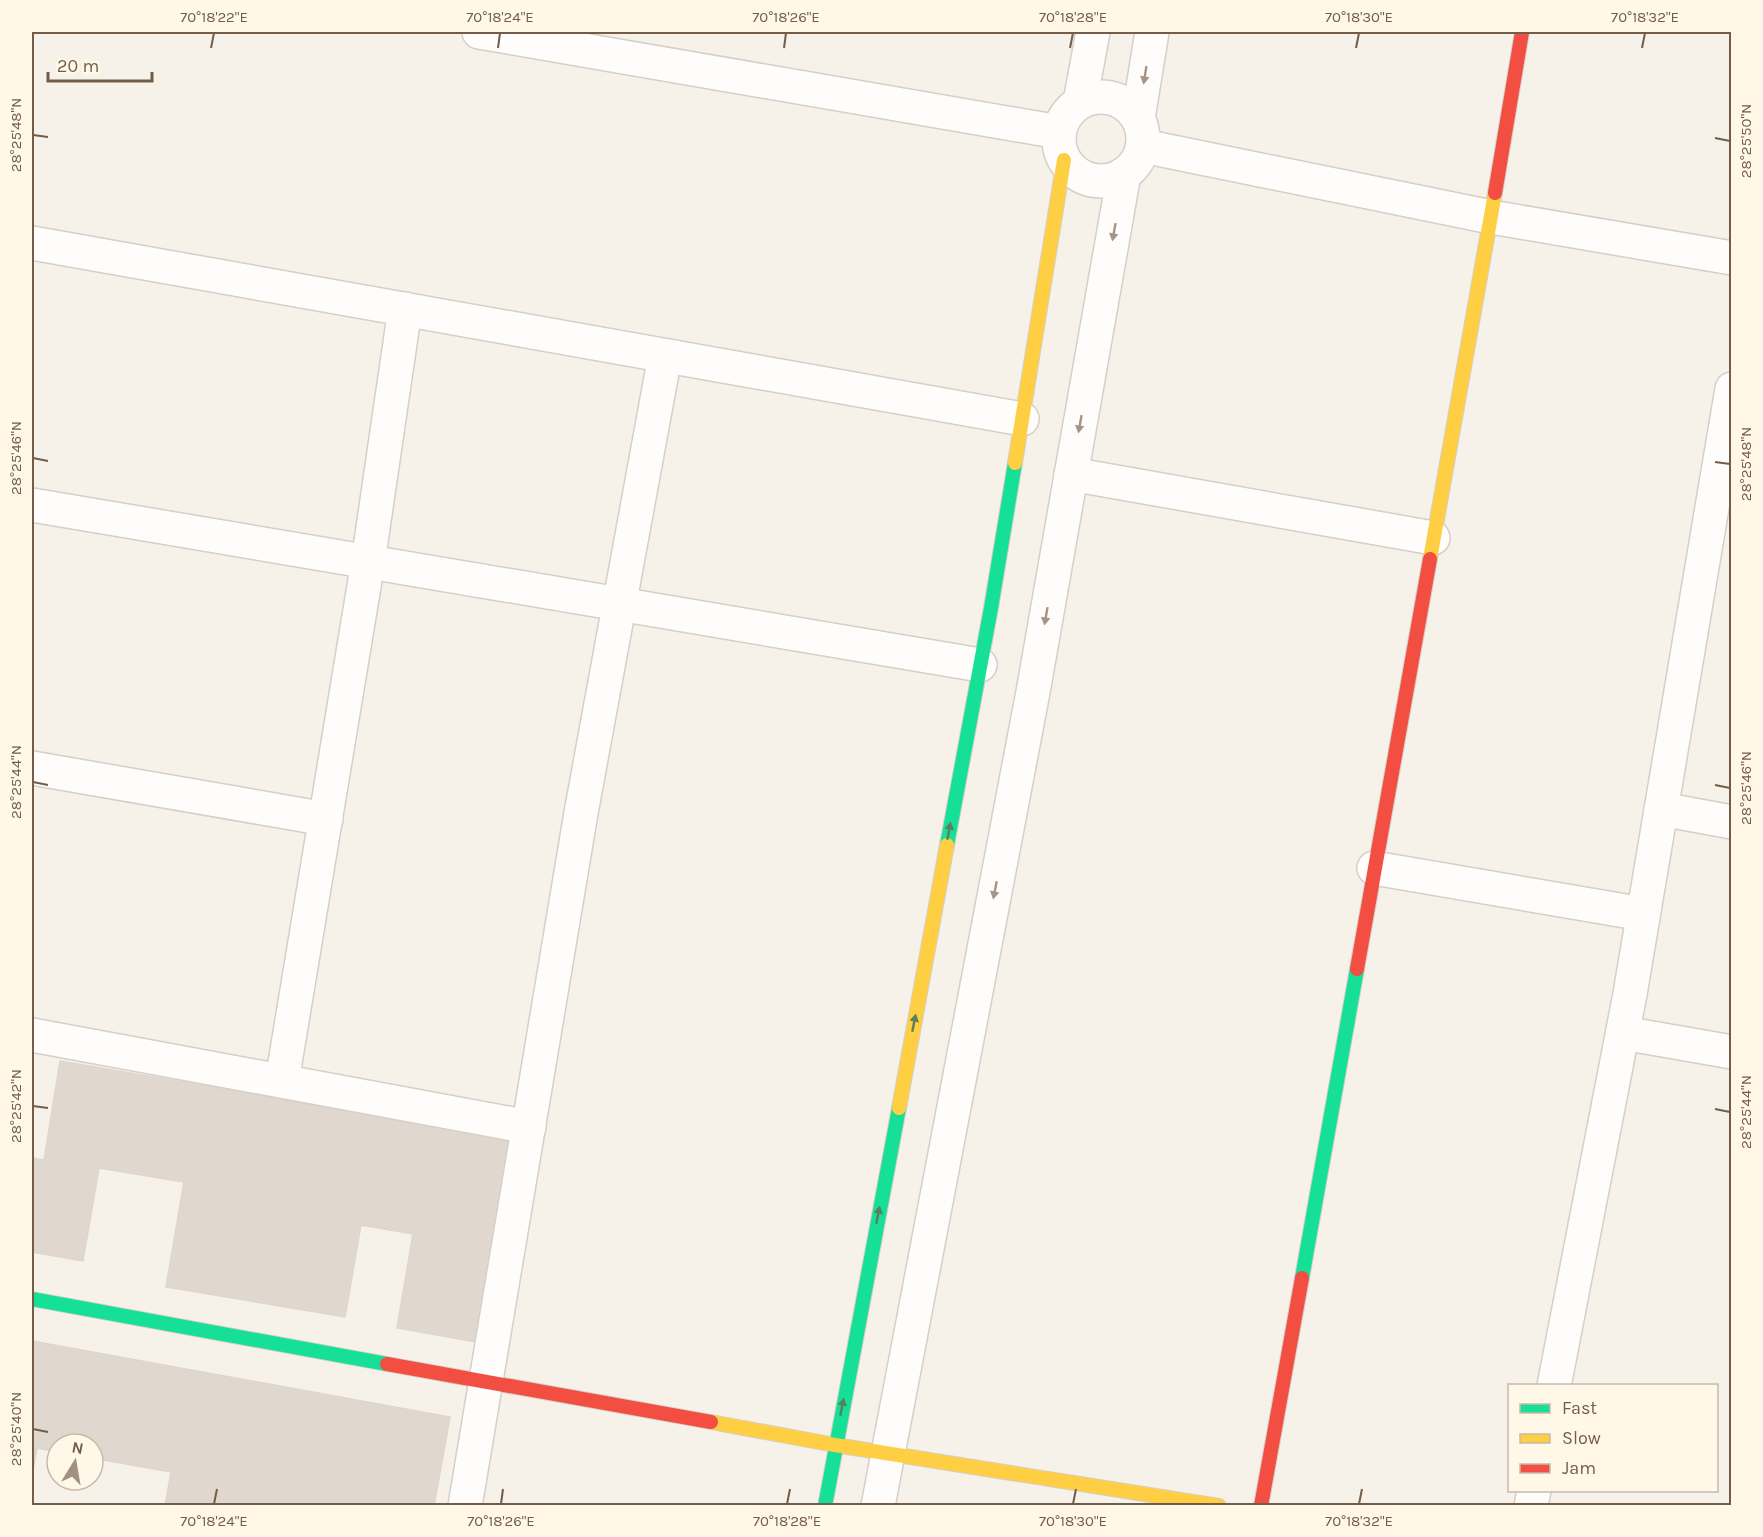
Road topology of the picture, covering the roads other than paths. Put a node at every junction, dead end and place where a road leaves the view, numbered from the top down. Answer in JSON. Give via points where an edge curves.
{"nodes":[{"id":1,"x":479,"y":32,"type":"edge"},
{"id":2,"x":1093,"y":32,"type":"edge"},
{"id":3,"x":1152,"y":32,"type":"edge"},
{"id":4,"x":1522,"y":32,"type":"edge"},
{"id":5,"x":1080,"y":102,"type":"junction"},
{"id":6,"x":1141,"y":132,"type":"junction"},
{"id":7,"x":1062,"y":146,"type":"junction"},
{"id":8,"x":1124,"y":174,"type":"junction"},
{"id":9,"x":1491,"y":217,"type":"junction"},
{"id":10,"x":32,"y":243,"type":"edge"},
{"id":11,"x":1731,"y":258,"type":"edge"},
{"id":12,"x":405,"y":309,"type":"junction"},
{"id":13,"x":665,"y":356,"type":"junction"},
{"id":14,"x":1731,"y":389,"type":"edge"},
{"id":15,"x":1022,"y":419,"type":"junction"},
{"id":16,"x":1071,"y":474,"type":"junction"},
{"id":17,"x":32,"y":505,"type":"edge"},
{"id":18,"x":1719,"y":534,"type":"edge"},
{"id":19,"x":1433,"y":538,"type":"junction"},
{"id":20,"x":368,"y":562,"type":"junction"},
{"id":21,"x":620,"y":604,"type":"junction"},
{"id":22,"x":980,"y":665,"type":"junction"},
{"id":23,"x":32,"y":768,"type":"edge"},
{"id":24,"x":1661,"y":809,"type":"junction"},
{"id":25,"x":326,"y":819,"type":"junction"},
{"id":26,"x":1731,"y":822,"type":"edge"},
{"id":27,"x":1374,"y":868,"type":"junction"},
{"id":28,"x":1643,"y":914,"type":"junction"},
{"id":29,"x":1623,"y":1033,"type":"junction"},
{"id":30,"x":32,"y":1035,"type":"edge"},
{"id":31,"x":1731,"y":1052,"type":"edge"},
{"id":32,"x":282,"y":1081,"type":"junction"},
{"id":33,"x":529,"y":1127,"type":"junction"},
{"id":34,"x":32,"y":1299,"type":"edge"},
{"id":35,"x":487,"y":1382,"type":"junction"},
{"id":36,"x":1554,"y":1384,"type":"edge"},
{"id":37,"x":835,"y":1445,"type":"junction"},
{"id":38,"x":887,"y":1453,"type":"junction"},
{"id":39,"x":465,"y":1506,"type":"edge"},
{"id":40,"x":825,"y":1506,"type":"edge"},
{"id":41,"x":878,"y":1506,"type":"edge"},
{"id":42,"x":1219,"y":1506,"type":"edge"},
{"id":43,"x":1261,"y":1506,"type":"edge"}],
"edges":[{"from":1,"to":7,"type":"street"},
{"from":2,"to":5,"type":"street"},
{"from":3,"to":6,"type":"street","one_way":true},
{"from":4,"to":9,"type":"street"},
{"from":5,"to":6,"type":"street","via":[[1105,96],[1118,100],[1128,106]]},
{"from":5,"to":7,"type":"street","via":[[1066,114]]},
{"from":6,"to":8,"type":"street","via":[[1139,160]]},
{"from":6,"to":9,"type":"street"},
{"from":7,"to":8,"type":"street","via":[[1074,171],[1086,179],[1101,182]]},
{"from":7,"to":15,"type":"street"},
{"from":8,"to":16,"type":"street","one_way":true},
{"from":9,"to":11,"type":"street"},
{"from":9,"to":19,"type":"street"},
{"from":10,"to":12,"type":"street"},
{"from":12,"to":13,"type":"street"},
{"from":12,"to":20,"type":"street"},
{"from":13,"to":15,"type":"street"},
{"from":13,"to":21,"type":"street"},
{"from":14,"to":18,"type":"street"},
{"from":15,"to":22,"type":"street"},
{"from":16,"to":19,"type":"street"},
{"from":16,"to":38,"type":"street","one_way":true},
{"from":17,"to":20,"type":"street"},
{"from":18,"to":24,"type":"street"},
{"from":19,"to":27,"type":"street"},
{"from":20,"to":21,"type":"street"},
{"from":20,"to":25,"type":"street"},
{"from":21,"to":22,"type":"street"},
{"from":21,"to":33,"type":"street"},
{"from":37,"to":22,"type":"street","one_way":true},
{"from":23,"to":25,"type":"street"},
{"from":24,"to":26,"type":"street"},
{"from":24,"to":28,"type":"street"},
{"from":25,"to":32,"type":"street"},
{"from":27,"to":28,"type":"street"},
{"from":27,"to":43,"type":"street"},
{"from":28,"to":29,"type":"street"},
{"from":29,"to":31,"type":"street"},
{"from":29,"to":36,"type":"street"},
{"from":30,"to":32,"type":"street"},
{"from":32,"to":33,"type":"street"},
{"from":33,"to":35,"type":"street"},
{"from":34,"to":35,"type":"street"},
{"from":35,"to":37,"type":"street"},
{"from":35,"to":39,"type":"street"},
{"from":37,"to":38,"type":"street"},
{"from":37,"to":40,"type":"street"},
{"from":38,"to":41,"type":"street"},
{"from":38,"to":42,"type":"street"}]}
